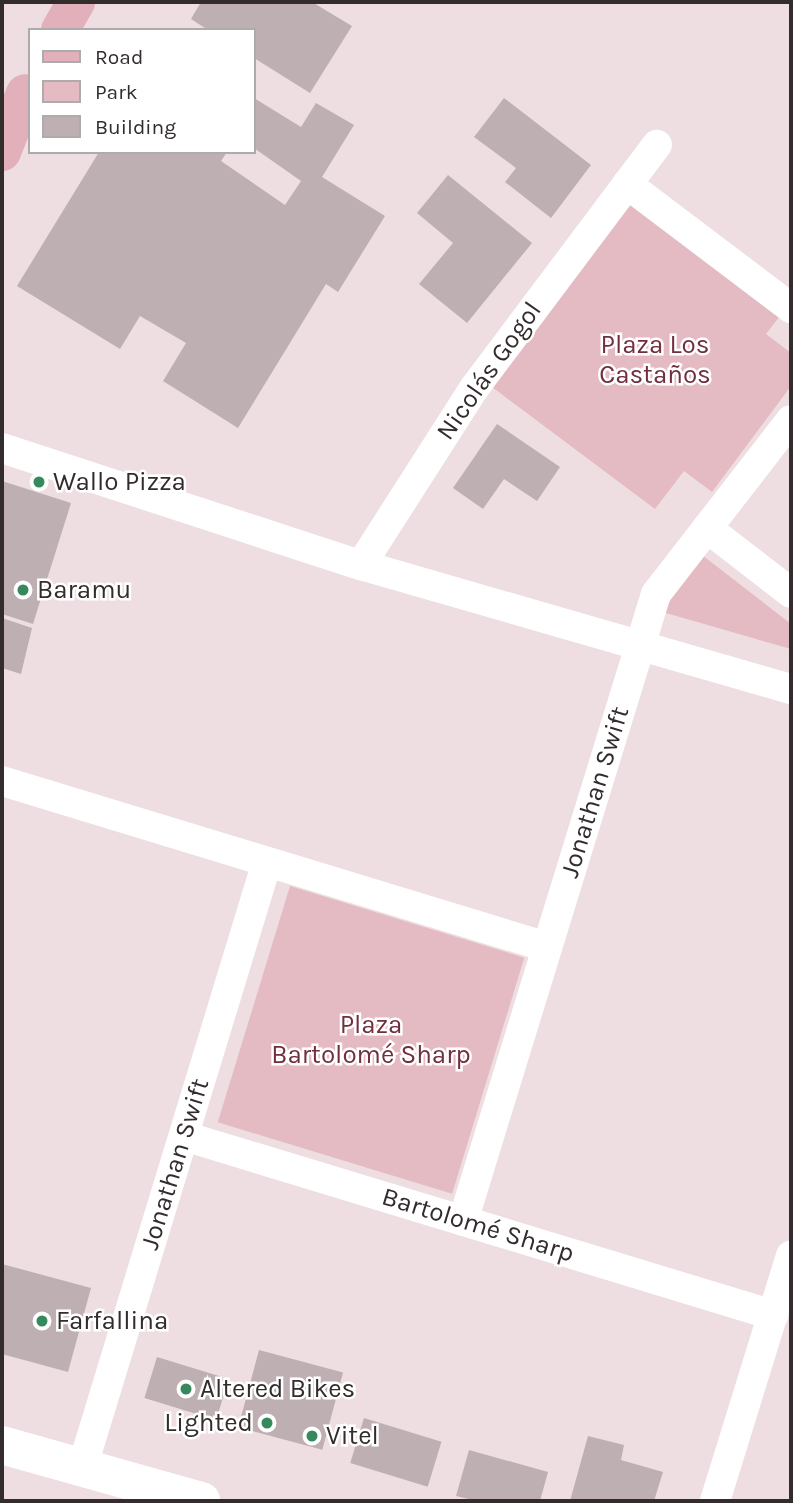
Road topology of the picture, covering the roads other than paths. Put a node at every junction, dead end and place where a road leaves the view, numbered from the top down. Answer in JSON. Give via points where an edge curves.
{"nodes":[{"id":1,"x":76,"y":2,"type":"edge"},
{"id":2,"x":61,"y":28,"type":"edge"},
{"id":3,"x":27,"y":89,"type":"edge"},
{"id":4,"x":2,"y":131,"type":"edge"},
{"id":5,"x":657,"y":145,"type":"dead end"},
{"id":6,"x":2,"y":152,"type":"edge"},
{"id":7,"x":627,"y":184,"type":"junction"},
{"id":8,"x":791,"y":308,"type":"edge"},
{"id":9,"x":791,"y":419,"type":"edge"},
{"id":10,"x":2,"y":448,"type":"edge"},
{"id":11,"x":707,"y":528,"type":"junction"},
{"id":12,"x":361,"y":565,"type":"junction"},
{"id":13,"x":791,"y":593,"type":"edge"},
{"id":14,"x":640,"y":644,"type":"junction"},
{"id":15,"x":791,"y":689,"type":"edge"},
{"id":16,"x":2,"y":781,"type":"edge"},
{"id":17,"x":267,"y":862,"type":"junction"},
{"id":18,"x":547,"y":947,"type":"junction"},
{"id":19,"x":184,"y":1136,"type":"junction"},
{"id":20,"x":463,"y":1221,"type":"junction"},
{"id":21,"x":791,"y":1256,"type":"edge"},
{"id":22,"x":773,"y":1315,"type":"junction"},
{"id":23,"x":2,"y":1445,"type":"edge"},
{"id":24,"x":83,"y":1465,"type":"junction"},
{"id":25,"x":201,"y":1501,"type":"edge"},
{"id":26,"x":715,"y":1501,"type":"edge"}],
"edges":[{"from":1,"to":2,"type":"main road"},
{"from":3,"to":4,"type":"main road"},
{"from":3,"to":6,"type":"main road"},
{"from":5,"to":7,"type":"street","name":"Nicolás Gogol"},
{"from":7,"to":8,"type":"street"},
{"from":7,"to":12,"type":"street","name":"Nicolás Gogol","via":[[475,387]]},
{"from":9,"to":11,"type":"street"},
{"from":10,"to":12,"type":"street"},
{"from":11,"to":13,"type":"street"},
{"from":11,"to":14,"type":"street","via":[[656,594]]},
{"from":12,"to":14,"type":"street"},
{"from":14,"to":15,"type":"street"},
{"from":14,"to":18,"type":"street","name":"Jonathan Swift"},
{"from":16,"to":17,"type":"street"},
{"from":17,"to":18,"type":"street"},
{"from":17,"to":19,"type":"street","name":"Jonathan Swift"},
{"from":18,"to":20,"type":"street","name":"Jonathan Swift"},
{"from":19,"to":20,"type":"street","name":"Bartolomé Sharp"},
{"from":19,"to":24,"type":"street","name":"Jonathan Swift"},
{"from":20,"to":22,"type":"street","name":"Bartolomé Sharp"},
{"from":21,"to":22,"type":"street"},
{"from":22,"to":26,"type":"street"},
{"from":23,"to":24,"type":"main road"},
{"from":24,"to":25,"type":"main road"}]}
